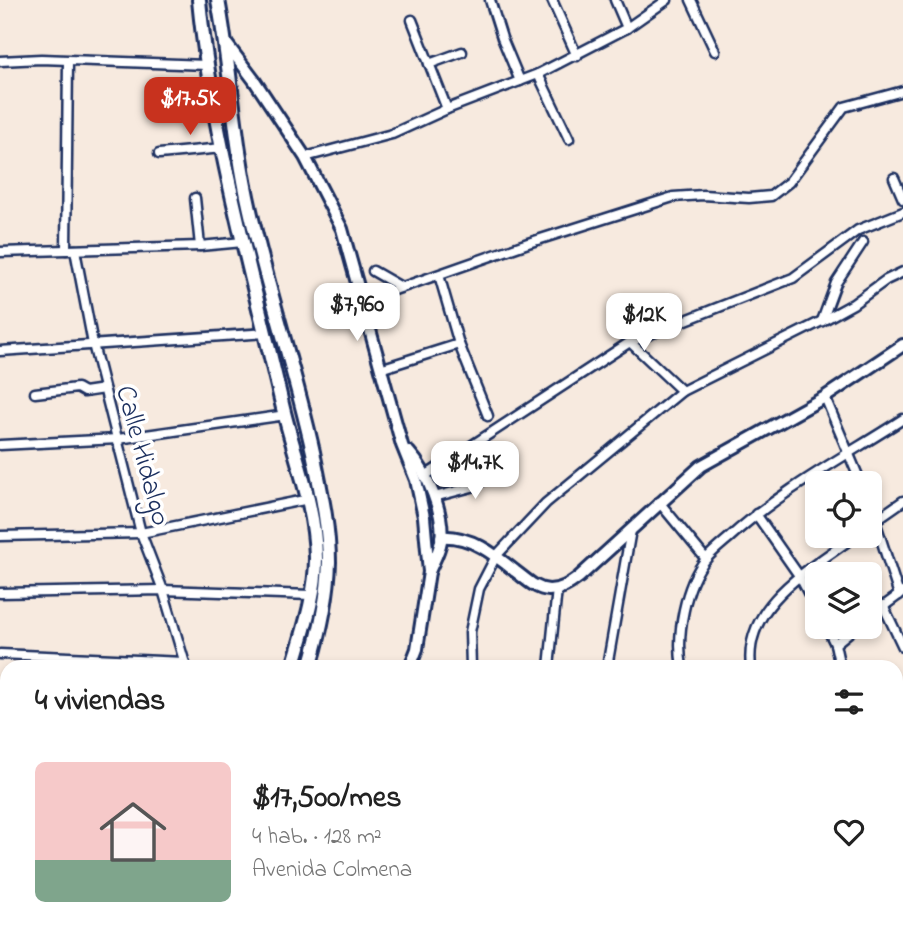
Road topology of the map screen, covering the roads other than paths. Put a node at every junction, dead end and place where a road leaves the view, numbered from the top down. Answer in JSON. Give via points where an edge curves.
{"nodes":[{"id":1,"x":218,"y":0,"type":"edge"},
{"id":2,"x":490,"y":0,"type":"edge"},
{"id":3,"x":552,"y":0,"type":"edge"},
{"id":4,"x":615,"y":0,"type":"edge"},
{"id":5,"x":667,"y":0,"type":"edge"},
{"id":6,"x":691,"y":0,"type":"edge"},
{"id":7,"x":199,"y":5,"type":"edge"},
{"id":8,"x":412,"y":20,"type":"dead end"},
{"id":9,"x":627,"y":27,"type":"junction"},
{"id":10,"x":226,"y":43,"type":"junction"},
{"id":11,"x":715,"y":51,"type":"dead end"},
{"id":12,"x":462,"y":52,"type":"dead end"},
{"id":13,"x":577,"y":55,"type":"junction"},
{"id":14,"x":0,"y":61,"type":"edge"},
{"id":15,"x":68,"y":61,"type":"junction"},
{"id":16,"x":429,"y":64,"type":"junction"},
{"id":17,"x":207,"y":65,"type":"junction"},
{"id":18,"x":538,"y":74,"type":"junction"},
{"id":19,"x":520,"y":81,"type":"junction"},
{"id":20,"x":903,"y":91,"type":"edge"},
{"id":21,"x":447,"y":109,"type":"junction"},
{"id":22,"x":569,"y":139,"type":"dead end"},
{"id":23,"x":223,"y":148,"type":"junction"},
{"id":24,"x":159,"y":154,"type":"dead end"},
{"id":25,"x":305,"y":157,"type":"junction"},
{"id":26,"x":894,"y":178,"type":"dead end"},
{"id":27,"x":195,"y":198,"type":"dead end"},
{"id":28,"x":903,"y":200,"type":"edge"},
{"id":29,"x":903,"y":212,"type":"edge"},
{"id":30,"x":243,"y":242,"type":"junction"},
{"id":31,"x":863,"y":242,"type":"dead end"},
{"id":32,"x":200,"y":246,"type":"junction"},
{"id":33,"x":71,"y":250,"type":"junction"},
{"id":34,"x":0,"y":252,"type":"edge"},
{"id":35,"x":373,"y":271,"type":"dead end"},
{"id":36,"x":439,"y":275,"type":"junction"},
{"id":37,"x":901,"y":277,"type":"edge"},
{"id":38,"x":401,"y":287,"type":"junction"},
{"id":39,"x":363,"y":301,"type":"junction"},
{"id":40,"x":822,"y":321,"type":"junction"},
{"id":41,"x":266,"y":333,"type":"junction"},
{"id":42,"x":630,"y":342,"type":"junction"},
{"id":43,"x":93,"y":344,"type":"junction"},
{"id":44,"x":459,"y":344,"type":"junction"},
{"id":45,"x":903,"y":345,"type":"edge"},
{"id":46,"x":0,"y":351,"type":"edge"},
{"id":47,"x":380,"y":369,"type":"junction"},
{"id":48,"x":104,"y":389,"type":"junction"},
{"id":49,"x":682,"y":391,"type":"junction"},
{"id":50,"x":35,"y":393,"type":"dead end"},
{"id":51,"x":825,"y":397,"type":"junction"},
{"id":52,"x":286,"y":415,"type":"junction"},
{"id":53,"x":488,"y":416,"type":"dead end"},
{"id":54,"x":903,"y":419,"type":"edge"},
{"id":55,"x":118,"y":439,"type":"junction"},
{"id":56,"x":0,"y":445,"type":"edge"},
{"id":57,"x":402,"y":445,"type":"junction"},
{"id":58,"x":849,"y":454,"type":"junction"},
{"id":59,"x":501,"y":469,"type":"dead end"},
{"id":60,"x":856,"y":471,"type":"edge"},
{"id":61,"x":425,"y":476,"type":"junction"},
{"id":62,"x":434,"y":496,"type":"junction"},
{"id":63,"x":309,"y":499,"type":"junction"},
{"id":64,"x":903,"y":501,"type":"edge"},
{"id":65,"x":659,"y":502,"type":"junction"},
{"id":66,"x":757,"y":514,"type":"junction"},
{"id":67,"x":882,"y":516,"type":"edge"},
{"id":68,"x":631,"y":530,"type":"junction"},
{"id":69,"x":141,"y":533,"type":"junction"},
{"id":70,"x":0,"y":537,"type":"edge"},
{"id":71,"x":441,"y":537,"type":"junction"},
{"id":72,"x":882,"y":545,"type":"edge"},
{"id":73,"x":839,"y":548,"type":"edge"},
{"id":74,"x":496,"y":556,"type":"junction"},
{"id":75,"x":706,"y":559,"type":"junction"},
{"id":76,"x":429,"y":572,"type":"junction"},
{"id":77,"x":800,"y":577,"type":"junction"},
{"id":78,"x":805,"y":587,"type":"edge"},
{"id":79,"x":557,"y":589,"type":"junction"},
{"id":80,"x":163,"y":590,"type":"junction"},
{"id":81,"x":0,"y":593,"type":"edge"},
{"id":82,"x":901,"y":593,"type":"edge"},
{"id":83,"x":311,"y":595,"type":"junction"},
{"id":84,"x":883,"y":605,"type":"joint"},
{"id":85,"x":832,"y":639,"type":"edge"},
{"id":86,"x":841,"y":639,"type":"edge"},
{"id":87,"x":835,"y":644,"type":"junction"},
{"id":88,"x":903,"y":647,"type":"edge"},
{"id":89,"x":0,"y":654,"type":"edge"},
{"id":90,"x":87,"y":657,"type":"joint"},
{"id":91,"x":129,"y":660,"type":"edge"},
{"id":92,"x":184,"y":660,"type":"edge"},
{"id":93,"x":295,"y":660,"type":"edge"},
{"id":94,"x":312,"y":660,"type":"edge"},
{"id":95,"x":412,"y":660,"type":"edge"},
{"id":96,"x":471,"y":660,"type":"edge"},
{"id":97,"x":550,"y":660,"type":"edge"},
{"id":98,"x":608,"y":660,"type":"edge"},
{"id":99,"x":682,"y":660,"type":"edge"},
{"id":100,"x":751,"y":660,"type":"edge"},
{"id":101,"x":838,"y":660,"type":"edge"}],
"edges":[{"from":1,"to":10,"type":"main road"},
{"from":2,"to":19,"type":"street"},
{"from":3,"to":13,"type":"street"},
{"from":4,"to":9,"type":"street"},
{"from":5,"to":9,"type":"street"},
{"from":6,"to":11,"type":"street"},
{"from":7,"to":17,"type":"main road"},
{"from":8,"to":16,"type":"street"},
{"from":9,"to":13,"type":"street"},
{"from":10,"to":25,"type":"street"},
{"from":10,"to":94,"type":"main road","via":[[243,178],[302,404],[324,516],[327,594]]},
{"from":12,"to":16,"type":"street"},
{"from":13,"to":18,"type":"street"},
{"from":14,"to":15,"type":"street"},
{"from":15,"to":17,"type":"street"},
{"from":15,"to":33,"type":"street","name":"Calle Hidalgo"},
{"from":16,"to":21,"type":"street"},
{"from":17,"to":23,"type":"main road"},
{"from":18,"to":19,"type":"street"},
{"from":18,"to":22,"type":"street"},
{"from":19,"to":21,"type":"street"},
{"from":20,"to":36,"type":"street","via":[[844,107],[789,182],[771,196],[673,197]]},
{"from":21,"to":25,"type":"street","via":[[392,134]]},
{"from":23,"to":24,"type":"street"},
{"from":23,"to":30,"type":"main road"},
{"from":25,"to":39,"type":"street","via":[[342,229]]},
{"from":26,"to":28,"type":"street"},
{"from":27,"to":32,"type":"street"},
{"from":29,"to":42,"type":"street","via":[[859,230],[793,278]]},
{"from":30,"to":32,"type":"street"},
{"from":30,"to":41,"type":"main road"},
{"from":31,"to":40,"type":"street","via":[[836,284]]},
{"from":32,"to":33,"type":"street"},
{"from":33,"to":34,"type":"street"},
{"from":33,"to":43,"type":"street","name":"Calle Hidalgo"},
{"from":35,"to":38,"type":"street"},
{"from":36,"to":38,"type":"street"},
{"from":36,"to":44,"type":"street"},
{"from":37,"to":40,"type":"street","via":[[886,281]]},
{"from":38,"to":39,"type":"street"},
{"from":39,"to":47,"type":"street"},
{"from":40,"to":49,"type":"street"},
{"from":41,"to":43,"type":"street"},
{"from":41,"to":52,"type":"main road"},
{"from":42,"to":49,"type":"street"},
{"from":42,"to":61,"type":"street"},
{"from":43,"to":46,"type":"street"},
{"from":43,"to":48,"type":"street","name":"Calle Hidalgo"},
{"from":44,"to":47,"type":"street"},
{"from":44,"to":53,"type":"street"},
{"from":45,"to":51,"type":"street"},
{"from":47,"to":57,"type":"street"},
{"from":48,"to":50,"type":"street"},
{"from":48,"to":55,"type":"street","name":"Calle Hidalgo"},
{"from":49,"to":74,"type":"street","via":[[546,503]]},
{"from":51,"to":58,"type":"street"},
{"from":51,"to":65,"type":"street","via":[[701,466]]},
{"from":52,"to":55,"type":"street"},
{"from":52,"to":63,"type":"main road"},
{"from":54,"to":58,"type":"street"},
{"from":55,"to":56,"type":"street"},
{"from":55,"to":69,"type":"street","name":"Calle Hidalgo"},
{"from":57,"to":61,"type":"street"},
{"from":57,"to":76,"type":"street","via":[[421,498]]},
{"from":58,"to":60,"type":"street"},
{"from":58,"to":66,"type":"street"},
{"from":59,"to":62,"type":"street","via":[[472,487]]},
{"from":61,"to":62,"type":"street"},
{"from":62,"to":71,"type":"street"},
{"from":63,"to":69,"type":"street"},
{"from":63,"to":83,"type":"main road","via":[[316,559]]},
{"from":64,"to":67,"type":"street"},
{"from":65,"to":68,"type":"street"},
{"from":65,"to":75,"type":"street"},
{"from":66,"to":75,"type":"street"},
{"from":66,"to":77,"type":"street"},
{"from":68,"to":79,"type":"street","via":[[579,577]]},
{"from":68,"to":98,"type":"street"},
{"from":69,"to":70,"type":"street"},
{"from":69,"to":80,"type":"street","name":"Calle Hidalgo"},
{"from":71,"to":74,"type":"street","via":[[470,541]]},
{"from":71,"to":76,"type":"street"},
{"from":72,"to":82,"type":"street"},
{"from":73,"to":77,"type":"street"},
{"from":74,"to":79,"type":"street","via":[[535,587]]},
{"from":74,"to":96,"type":"street","via":[[479,589],[470,632]]},
{"from":75,"to":99,"type":"street","via":[[685,606]]},
{"from":76,"to":95,"type":"street"},
{"from":77,"to":78,"type":"street"},
{"from":77,"to":100,"type":"street","via":[[763,614],[753,631]]},
{"from":79,"to":97,"type":"street"},
{"from":80,"to":81,"type":"street"},
{"from":80,"to":83,"type":"street"},
{"from":80,"to":92,"type":"street","name":"Calle Hidalgo"},
{"from":82,"to":84,"type":"street"},
{"from":83,"to":93,"type":"main road"},
{"from":84,"to":88,"type":"street"},
{"from":85,"to":87,"type":"street"},
{"from":86,"to":87,"type":"street"},
{"from":87,"to":101,"type":"street"},
{"from":89,"to":90,"type":"street"},
{"from":90,"to":91,"type":"street"}]}
